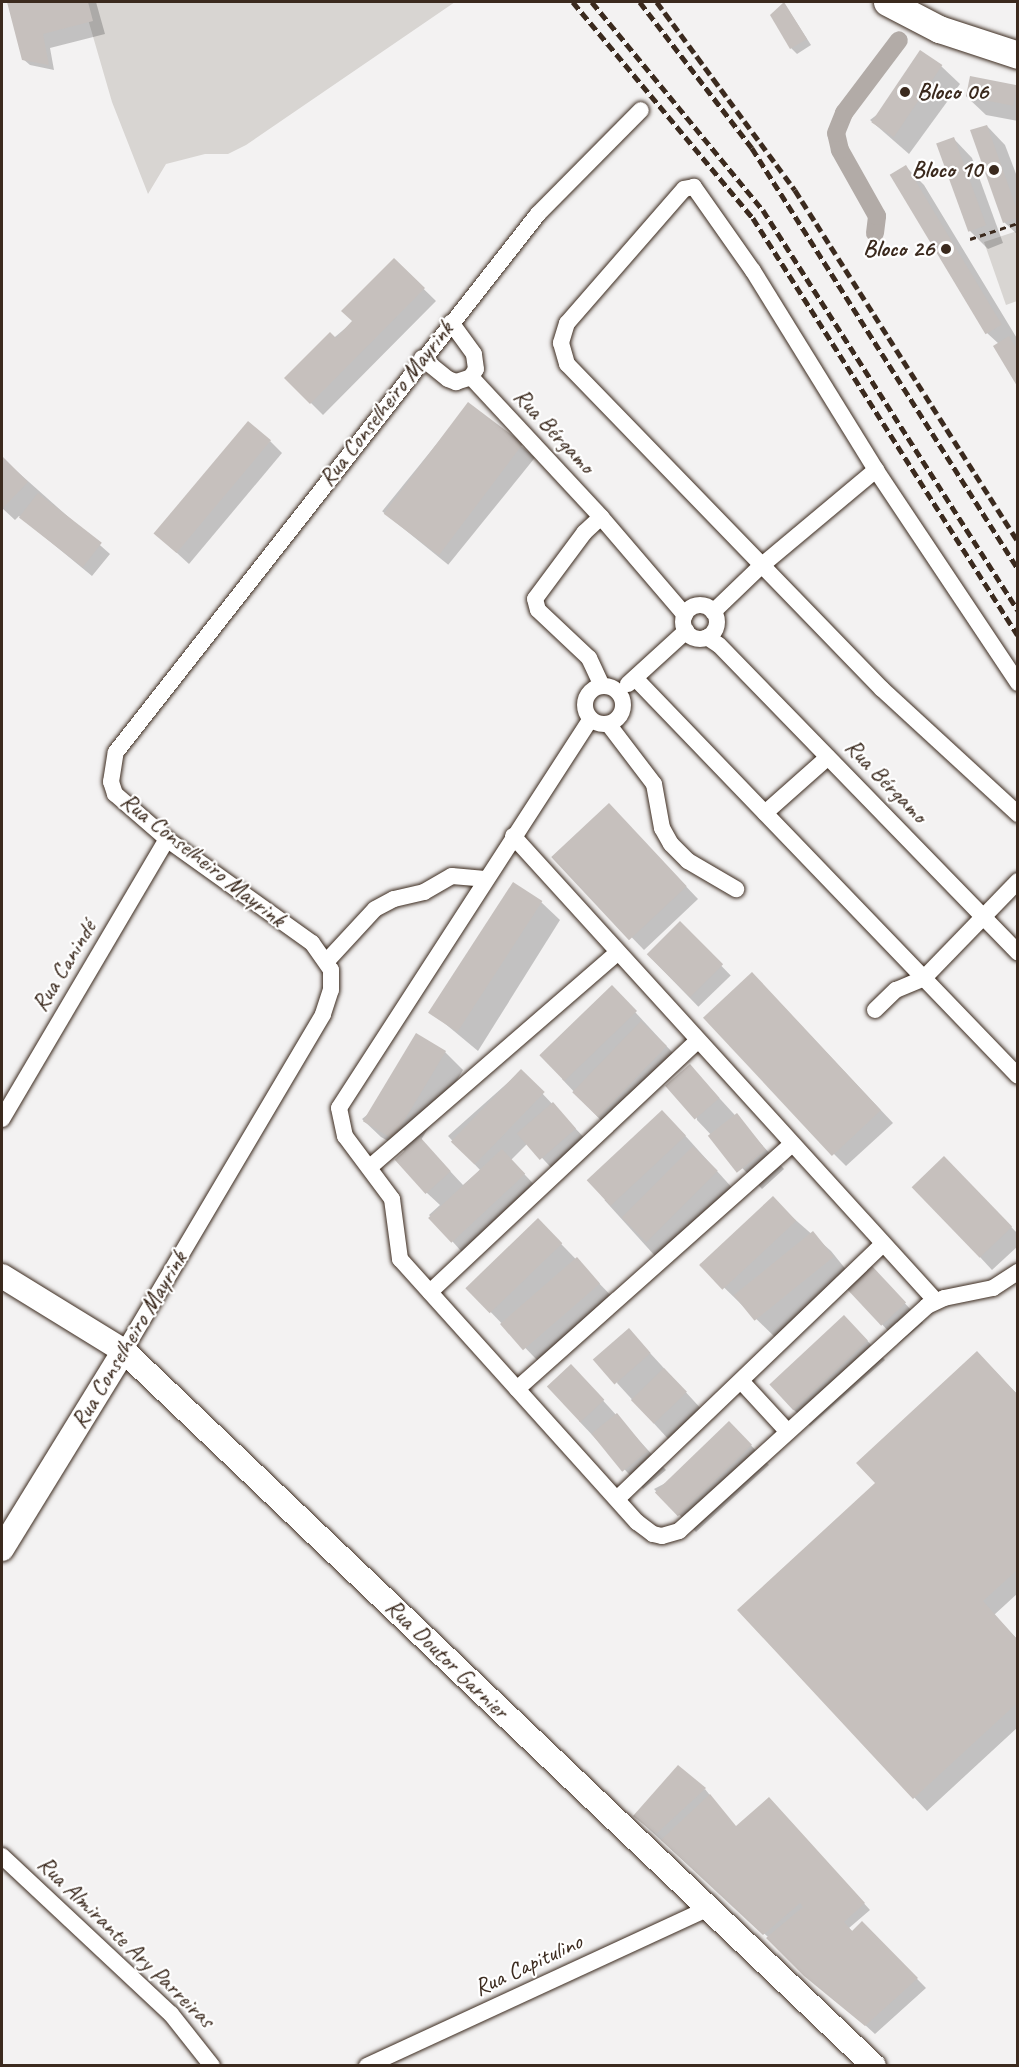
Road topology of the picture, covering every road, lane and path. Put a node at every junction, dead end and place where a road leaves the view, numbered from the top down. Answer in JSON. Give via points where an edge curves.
{"nodes":[{"id":1,"x":887,"y":2,"type":"edge"},
{"id":2,"x":1017,"y":55,"type":"edge"},
{"id":3,"x":641,"y":110,"type":"dead end"},
{"id":4,"x":1017,"y":223,"type":"edge"},
{"id":5,"x":970,"y":239,"type":"dead end"},
{"id":6,"x":451,"y":322,"type":"junction"},
{"id":7,"x":422,"y":358,"type":"junction"},
{"id":8,"x":471,"y":377,"type":"junction"},
{"id":9,"x":876,"y":470,"type":"junction"},
{"id":10,"x":601,"y":517,"type":"junction"},
{"id":11,"x":761,"y":566,"type":"junction"},
{"id":12,"x":714,"y":608,"type":"junction"},
{"id":13,"x":696,"y":631,"type":"junction"},
{"id":14,"x":635,"y":678,"type":"junction"},
{"id":15,"x":1017,"y":683,"type":"edge"},
{"id":16,"x":602,"y":686,"type":"junction"},
{"id":17,"x":618,"y":692,"type":"junction"},
{"id":18,"x":590,"y":720,"type":"junction"},
{"id":19,"x":609,"y":725,"type":"junction"},
{"id":20,"x":828,"y":757,"type":"junction"},
{"id":21,"x":765,"y":813,"type":"junction"},
{"id":22,"x":1017,"y":814,"type":"edge"},
{"id":23,"x":513,"y":836,"type":"junction"},
{"id":24,"x":167,"y":838,"type":"junction"},
{"id":25,"x":485,"y":879,"type":"junction"},
{"id":26,"x":1017,"y":881,"type":"edge"},
{"id":27,"x":736,"y":889,"type":"dead end"},
{"id":28,"x":984,"y":916,"type":"junction"},
{"id":29,"x":1017,"y":952,"type":"edge"},
{"id":30,"x":617,"y":953,"type":"junction"},
{"id":31,"x":326,"y":962,"type":"junction"},
{"id":32,"x":924,"y":978,"type":"junction"},
{"id":33,"x":875,"y":1010,"type":"dead end"},
{"id":34,"x":697,"y":1041,"type":"junction"},
{"id":35,"x":1017,"y":1076,"type":"edge"},
{"id":36,"x":2,"y":1119,"type":"edge"},
{"id":37,"x":792,"y":1144,"type":"junction"},
{"id":38,"x":370,"y":1167,"type":"junction"},
{"id":39,"x":884,"y":1244,"type":"junction"},
{"id":40,"x":1017,"y":1272,"type":"edge"},
{"id":41,"x":2,"y":1276,"type":"edge"},
{"id":42,"x":430,"y":1292,"type":"junction"},
{"id":43,"x":936,"y":1301,"type":"junction"},
{"id":44,"x":124,"y":1351,"type":"junction"},
{"id":45,"x":741,"y":1381,"type":"junction"},
{"id":46,"x":517,"y":1389,"type":"junction"},
{"id":47,"x":788,"y":1432,"type":"junction"},
{"id":48,"x":617,"y":1500,"type":"junction"},
{"id":49,"x":2,"y":1549,"type":"edge"},
{"id":50,"x":2,"y":1856,"type":"edge"},
{"id":51,"x":709,"y":1908,"type":"junction"},
{"id":52,"x":212,"y":2066,"type":"edge"},
{"id":53,"x":367,"y":2066,"type":"edge"},
{"id":54,"x":874,"y":2066,"type":"edge"}],
"edges":[{"from":1,"to":2,"type":"main road","via":[[939,28]]},
{"from":3,"to":6,"type":"street","name":"Rua Conselheiro Mayrink","via":[[538,214]]},
{"from":4,"to":5,"type":"path"},
{"from":6,"to":7,"type":"street","name":"Rua Conselheiro Mayrink"},
{"from":6,"to":8,"type":"street","via":[[477,362]]},
{"from":7,"to":8,"type":"street","via":[[448,380],[456,382]]},
{"from":7,"to":24,"type":"street","name":"Rua Conselheiro Mayrink","via":[[116,752],[111,782],[115,794]]},
{"from":8,"to":10,"type":"street","name":"Rua Bérgamo"},
{"from":9,"to":11,"type":"street"},
{"from":9,"to":11,"type":"street","via":[[753,271],[694,188],[684,189],[567,323],[562,334],[563,353],[567,364]]},
{"from":9,"to":15,"type":"street"},
{"from":10,"to":13,"type":"street","name":"Rua Bérgamo","via":[[673,598]]},
{"from":10,"to":16,"type":"street","via":[[584,533],[535,599],[538,610],[589,658]]},
{"from":11,"to":12,"type":"street"},
{"from":11,"to":22,"type":"street","via":[[882,689]]},
{"from":12,"to":13,"type":"street","via":[[717,621]]},
{"from":12,"to":13,"type":"street","via":[[700,605]]},
{"from":13,"to":14,"type":"street"},
{"from":13,"to":20,"type":"street","name":"Rua Bérgamo"},
{"from":14,"to":17,"type":"street"},
{"from":14,"to":21,"type":"street"},
{"from":16,"to":17,"type":"street"},
{"from":16,"to":18,"type":"street","via":[[587,695],[584,703]]},
{"from":17,"to":19,"type":"street","via":[[623,711]]},
{"from":18,"to":19,"type":"street"},
{"from":18,"to":23,"type":"street"},
{"from":19,"to":27,"type":"street","via":[[654,784],[662,828],[671,844],[688,861]]},
{"from":20,"to":21,"type":"street"},
{"from":20,"to":28,"type":"street","name":"Rua Bérgamo"},
{"from":21,"to":32,"type":"street"},
{"from":23,"to":25,"type":"street"},
{"from":23,"to":30,"type":"street"},
{"from":24,"to":31,"type":"street","name":"Rua Conselheiro Mayrink","via":[[312,943]]},
{"from":24,"to":36,"type":"street","name":"Rua Canindé"},
{"from":25,"to":31,"type":"street","via":[[452,876],[424,892],[394,899],[375,909]]},
{"from":25,"to":38,"type":"street","via":[[342,1100],[340,1127]]},
{"from":26,"to":28,"type":"street"},
{"from":28,"to":29,"type":"street","name":"Rua Bérgamo"},
{"from":28,"to":32,"type":"street"},
{"from":30,"to":34,"type":"street"},
{"from":30,"to":38,"type":"street"},
{"from":31,"to":44,"type":"street","name":"Rua Conselheiro Mayrink","via":[[331,990],[323,1014]]},
{"from":32,"to":33,"type":"street","via":[[896,990]]},
{"from":32,"to":35,"type":"street"},
{"from":34,"to":37,"type":"street"},
{"from":34,"to":42,"type":"street"},
{"from":37,"to":39,"type":"street"},
{"from":37,"to":46,"type":"street"},
{"from":38,"to":42,"type":"street","via":[[392,1199],[397,1253]]},
{"from":39,"to":43,"type":"street"},
{"from":39,"to":45,"type":"street"},
{"from":40,"to":43,"type":"street","via":[[993,1288]]},
{"from":41,"to":44,"type":"main road","name":"Rua Doutor Garnier"},
{"from":42,"to":46,"type":"street"},
{"from":43,"to":47,"type":"street"},
{"from":44,"to":49,"type":"main road","name":"Rua Conselheiro Mayrink"},
{"from":44,"to":51,"type":"main road","name":"Rua Doutor Garnier"},
{"from":45,"to":47,"type":"street"},
{"from":45,"to":48,"type":"street"},
{"from":46,"to":48,"type":"street"},
{"from":47,"to":48,"type":"street","via":[[671,1534],[646,1530]]},
{"from":50,"to":52,"type":"street","name":"Rua Almirante Ary Parreiras","via":[[171,2014]]},
{"from":51,"to":53,"type":"street","name":"Rua Capitulino"},
{"from":51,"to":54,"type":"main road","name":"Rua Doutor Garnier"}]}
